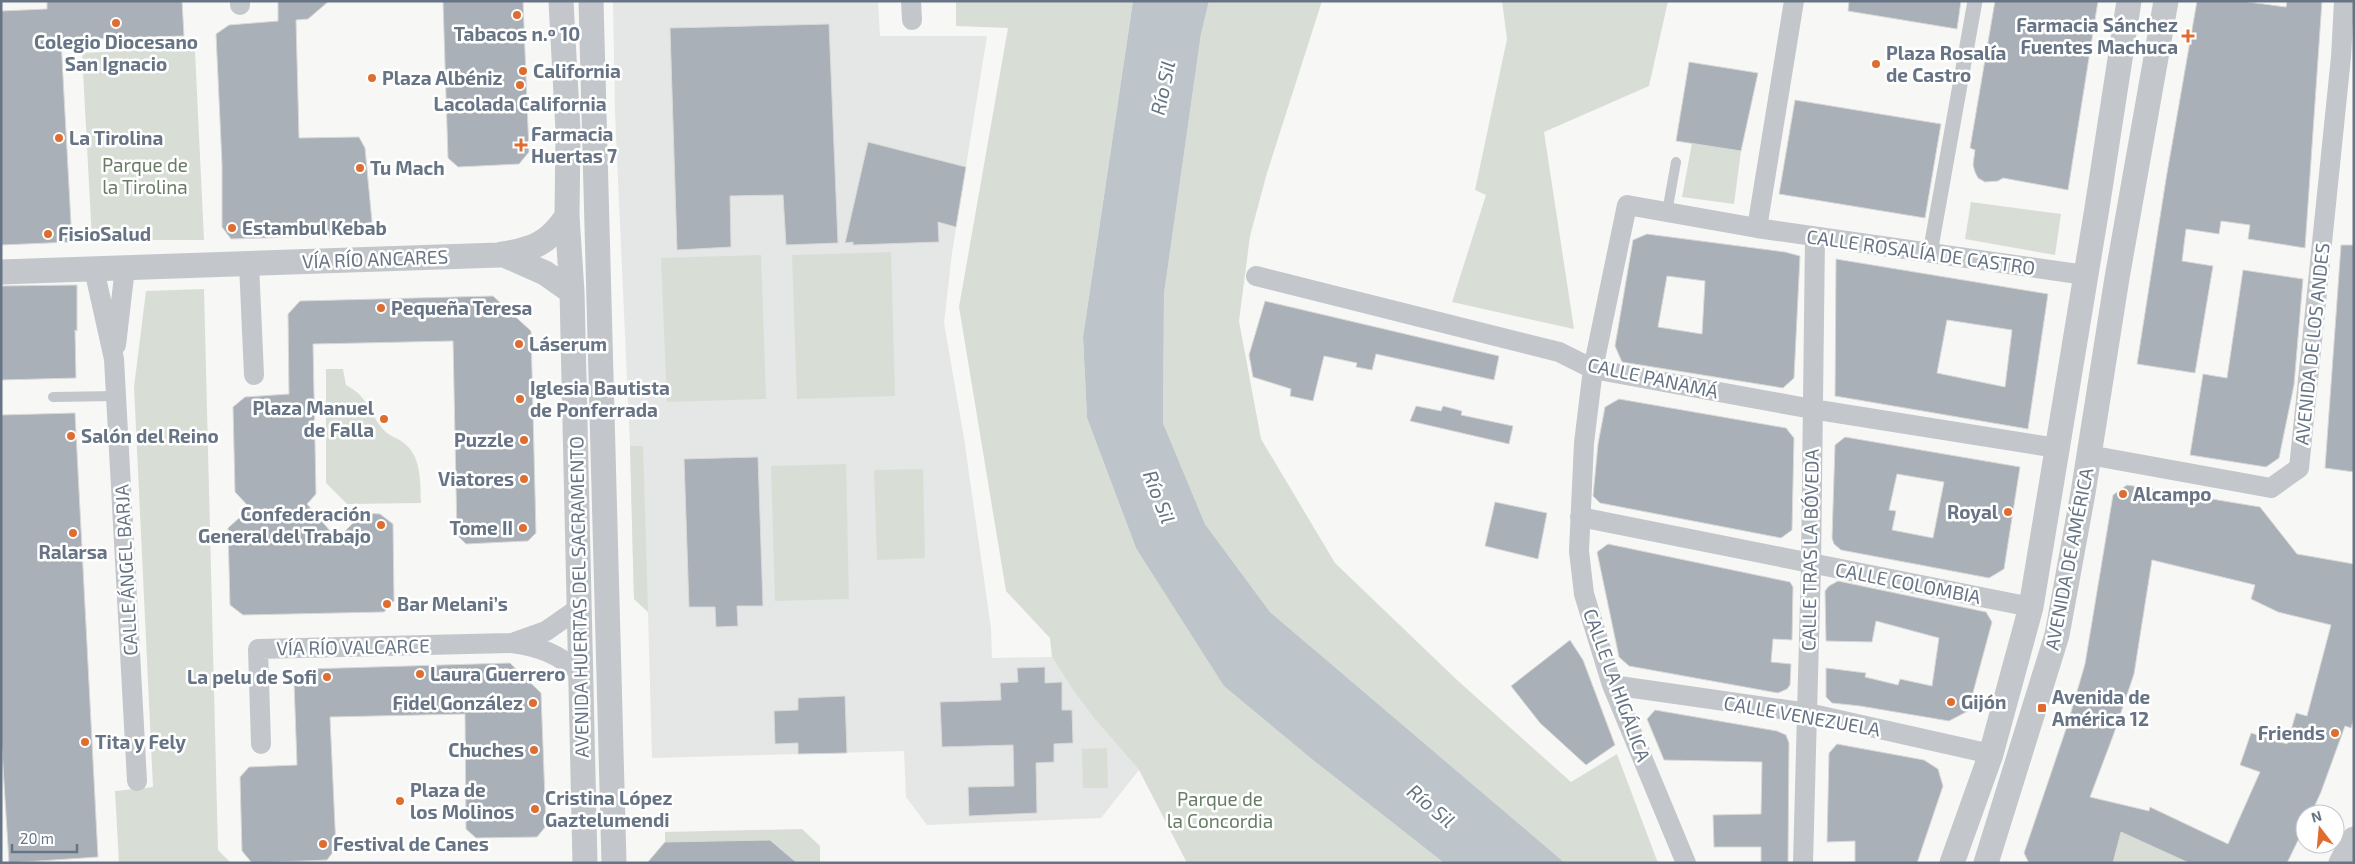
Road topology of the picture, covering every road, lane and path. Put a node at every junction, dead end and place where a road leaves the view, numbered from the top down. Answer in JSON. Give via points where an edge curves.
{"nodes":[{"id":1,"x":561,"y":1,"type":"edge"},
{"id":2,"x":591,"y":1,"type":"edge"},
{"id":3,"x":1794,"y":1,"type":"edge"},
{"id":4,"x":1975,"y":1,"type":"edge"},
{"id":5,"x":2129,"y":1,"type":"edge"},
{"id":6,"x":2166,"y":1,"type":"edge"},
{"id":7,"x":2344,"y":1,"type":"edge"},
{"id":8,"x":2347,"y":56,"type":"edge"},
{"id":9,"x":582,"y":147,"type":"junction"},
{"id":10,"x":1676,"y":162,"type":"dead end"},
{"id":11,"x":1627,"y":205,"type":"joint"},
{"id":12,"x":2097,"y":208,"type":"junction"},
{"id":13,"x":2129,"y":210,"type":"junction"},
{"id":14,"x":1667,"y":212,"type":"junction"},
{"id":15,"x":567,"y":216,"type":"junction"},
{"id":16,"x":1758,"y":228,"type":"junction"},
{"id":17,"x":1815,"y":237,"type":"junction"},
{"id":18,"x":1930,"y":253,"type":"junction"},
{"id":19,"x":502,"y":254,"type":"junction"},
{"id":20,"x":249,"y":264,"type":"junction"},
{"id":21,"x":126,"y":268,"type":"junction"},
{"id":22,"x":94,"y":269,"type":"junction"},
{"id":23,"x":1,"y":272,"type":"edge"},
{"id":24,"x":2085,"y":275,"type":"junction"},
{"id":25,"x":1256,"y":276,"type":"dead end"},
{"id":26,"x":2117,"y":278,"type":"junction"},
{"id":27,"x":572,"y":292,"type":"junction"},
{"id":28,"x":114,"y":360,"type":"junction"},
{"id":29,"x":1593,"y":369,"type":"junction"},
{"id":30,"x":254,"y":375,"type":"dead end"},
{"id":31,"x":116,"y":396,"type":"junction"},
{"id":32,"x":53,"y":398,"type":"dead end"},
{"id":33,"x":1812,"y":409,"type":"junction"},
{"id":34,"x":2057,"y":448,"type":"junction"},
{"id":35,"x":2089,"y":455,"type":"junction"},
{"id":36,"x":1580,"y":517,"type":"junction"},
{"id":37,"x":1811,"y":565,"type":"junction"},
{"id":38,"x":2031,"y":607,"type":"junction"},
{"id":39,"x":579,"y":608,"type":"junction"},
{"id":40,"x":512,"y":643,"type":"junction"},
{"id":41,"x":580,"y":672,"type":"junction"},
{"id":42,"x":1612,"y":685,"type":"junction"},
{"id":43,"x":1808,"y":713,"type":"junction"},
{"id":44,"x":261,"y":744,"type":"dead end"},
{"id":45,"x":1990,"y":754,"type":"junction"},
{"id":46,"x":137,"y":781,"type":"dead end"},
{"id":47,"x":1965,"y":826,"type":"junction"},
{"id":48,"x":1995,"y":834,"type":"junction"},
{"id":49,"x":585,"y":863,"type":"edge"},
{"id":50,"x":614,"y":863,"type":"edge"},
{"id":51,"x":1686,"y":863,"type":"edge"},
{"id":52,"x":1803,"y":863,"type":"edge"},
{"id":53,"x":1952,"y":863,"type":"edge"},
{"id":54,"x":1986,"y":863,"type":"edge"}],
"edges":[{"from":1,"to":9,"type":"street","name":"AVENIDA HUERTAS DEL SACRAMENTO"},
{"from":2,"to":9,"type":"street","name":"AVENIDA HUERTAS DEL SACRAMENTO"},
{"from":3,"to":16,"type":"street"},
{"from":4,"to":18,"type":"street"},
{"from":5,"to":12,"type":"street","name":"AVENIDA DE AMÉRICA"},
{"from":6,"to":13,"type":"street","name":"AVENIDA DE AMÉRICA"},
{"from":7,"to":8,"type":"street","name":"AVENIDA DE LOS ANDES"},
{"from":8,"to":35,"type":"street","name":"AVENIDA DE LOS ANDES","via":[[2299,468],[2271,488]]},
{"from":9,"to":15,"type":"street","name":"AVENIDA HUERTAS DEL SACRAMENTO"},
{"from":9,"to":50,"type":"street","name":"AVENIDA HUERTAS DEL SACRAMENTO"},
{"from":10,"to":14,"type":"lane"},
{"from":11,"to":14,"type":"street","name":"CALLE ROSALÍA DE CASTRO"},
{"from":11,"to":29,"type":"street","name":"CALLE LA HIGÁLICA"},
{"from":12,"to":13,"type":"street"},
{"from":12,"to":24,"type":"street","name":"AVENIDA DE AMÉRICA"},
{"from":13,"to":26,"type":"street","name":"AVENIDA DE AMÉRICA"},
{"from":14,"to":16,"type":"street","name":"CALLE ROSALÍA DE CASTRO"},
{"from":15,"to":19,"type":"street","name":"VÍA RÍO ANCARES","via":[[556,232],[542,243]]},
{"from":15,"to":27,"type":"street","name":"AVENIDA HUERTAS DEL SACRAMENTO"},
{"from":16,"to":17,"type":"street","name":"CALLE ROSALÍA DE CASTRO"},
{"from":17,"to":18,"type":"street","name":"CALLE ROSALÍA DE CASTRO"},
{"from":17,"to":33,"type":"street","name":"CALLE TRAS LA BÓVEDA"},
{"from":18,"to":24,"type":"street","name":"CALLE ROSALÍA DE CASTRO"},
{"from":19,"to":20,"type":"street","name":"VÍA RÍO ANCARES"},
{"from":19,"to":27,"type":"street","name":"VÍA RÍO ANCARES","via":[[545,273]]},
{"from":20,"to":21,"type":"street","name":"VÍA RÍO ANCARES"},
{"from":20,"to":30,"type":"street"},
{"from":21,"to":22,"type":"street","name":"VÍA RÍO ANCARES"},
{"from":21,"to":28,"type":"street","name":"CALLE ÁNGEL BARJA"},
{"from":22,"to":23,"type":"street","name":"VÍA RÍO ANCARES"},
{"from":22,"to":28,"type":"street","name":"CALLE ÁNGEL BARJA"},
{"from":24,"to":26,"type":"street"},
{"from":24,"to":34,"type":"street","name":"AVENIDA DE AMÉRICA"},
{"from":25,"to":29,"type":"street","name":"CALLE PANAMÁ","via":[[1559,352]]},
{"from":26,"to":35,"type":"street","name":"AVENIDA DE AMÉRICA"},
{"from":27,"to":39,"type":"street","name":"AVENIDA HUERTAS DEL SACRAMENTO"},
{"from":28,"to":31,"type":"street","name":"CALLE ÁNGEL BARJA"},
{"from":29,"to":33,"type":"street","name":"CALLE PANAMÁ"},
{"from":29,"to":36,"type":"street","name":"CALLE LA HIGÁLICA"},
{"from":31,"to":32,"type":"lane"},
{"from":31,"to":46,"type":"street","name":"CALLE ÁNGEL BARJA"},
{"from":33,"to":34,"type":"street","name":"CALLE PANAMÁ"},
{"from":33,"to":37,"type":"street","name":"CALLE TRAS LA BÓVEDA"},
{"from":34,"to":38,"type":"street","name":"AVENIDA DE AMÉRICA"},
{"from":35,"to":48,"type":"street","name":"AVENIDA DE AMÉRICA","via":[[2057,636]]},
{"from":36,"to":37,"type":"street","name":"CALLE COLOMBIA"},
{"from":36,"to":42,"type":"street","name":"CALLE LA HIGÁLICA","via":[[1579,551],[1584,594]]},
{"from":37,"to":38,"type":"street","name":"CALLE COLOMBIA"},
{"from":37,"to":43,"type":"street","name":"CALLE TRAS LA BÓVEDA"},
{"from":38,"to":45,"type":"street","name":"AVENIDA DE AMÉRICA"},
{"from":39,"to":40,"type":"street","name":"VÍA RÍO VALCARCE","via":[[546,631]]},
{"from":39,"to":41,"type":"street","name":"AVENIDA HUERTAS DEL SACRAMENTO"},
{"from":40,"to":41,"type":"street","name":"VÍA RÍO VALCARCE","via":[[534,646],[558,656]]},
{"from":40,"to":44,"type":"street","name":"VÍA RÍO VALCARCE","via":[[258,649]]},
{"from":41,"to":49,"type":"street","name":"AVENIDA HUERTAS DEL SACRAMENTO"},
{"from":42,"to":43,"type":"street","name":"CALLE VENEZUELA"},
{"from":42,"to":51,"type":"street","name":"CALLE LA HIGÁLICA"},
{"from":43,"to":45,"type":"street","name":"CALLE VENEZUELA"},
{"from":43,"to":52,"type":"street","name":"CALLE TRAS LA BÓVEDA"},
{"from":45,"to":47,"type":"street","name":"AVENIDA DE AMÉRICA"},
{"from":47,"to":48,"type":"street"},
{"from":47,"to":53,"type":"street","name":"AVENIDA DE AMÉRICA"},
{"from":48,"to":54,"type":"street","name":"AVENIDA DE AMÉRICA"}]}
